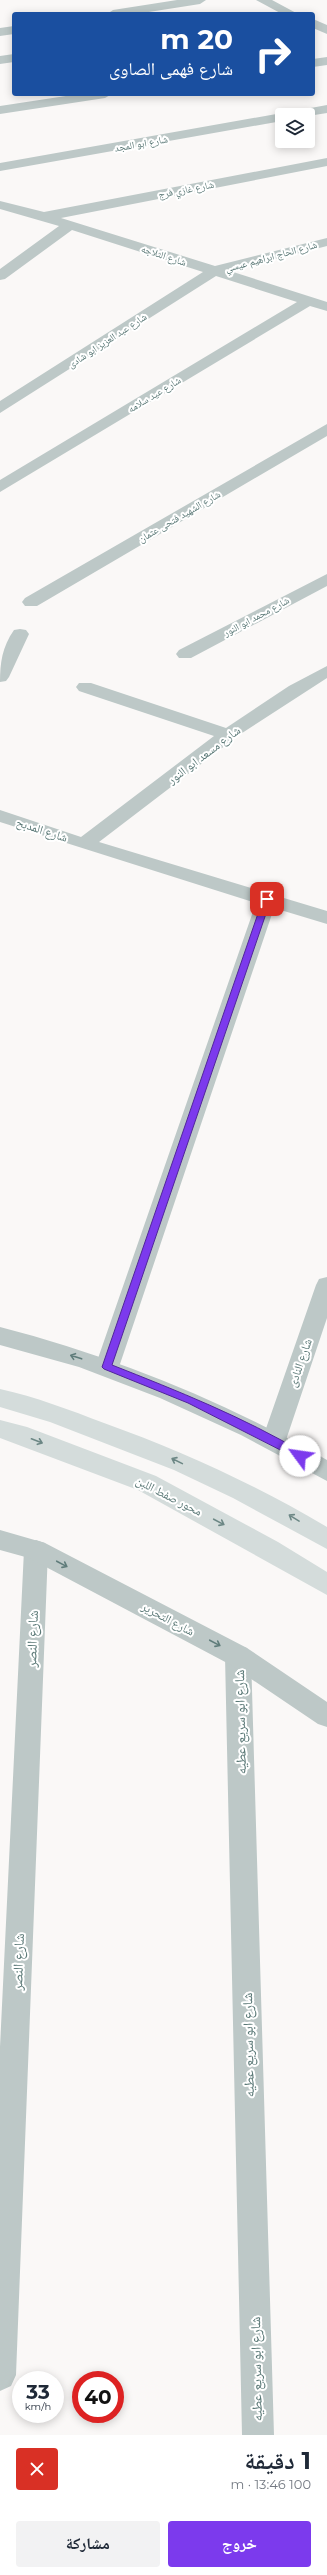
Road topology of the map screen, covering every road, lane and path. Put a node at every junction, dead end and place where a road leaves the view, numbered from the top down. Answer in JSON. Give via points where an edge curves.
{"nodes":[{"id":1,"x":200,"y":0,"type":"edge"},
{"id":2,"x":262,"y":0,"type":"edge"},
{"id":3,"x":125,"y":12,"type":"edge"},
{"id":4,"x":288,"y":12,"type":"edge"},
{"id":5,"x":327,"y":14,"type":"edge"},
{"id":6,"x":315,"y":16,"type":"edge"},
{"id":7,"x":315,"y":25,"type":"edge"},
{"id":8,"x":12,"y":30,"type":"edge"},
{"id":9,"x":327,"y":30,"type":"edge"},
{"id":10,"x":0,"y":32,"type":"edge"},
{"id":11,"x":12,"y":58,"type":"edge"},
{"id":12,"x":0,"y":60,"type":"edge"},
{"id":13,"x":327,"y":60,"type":"edge"},
{"id":14,"x":315,"y":63,"type":"edge"},
{"id":15,"x":92,"y":96,"type":"edge"},
{"id":16,"x":327,"y":109,"type":"edge"},
{"id":17,"x":0,"y":110,"type":"edge"},
{"id":18,"x":315,"y":111,"type":"edge"},
{"id":19,"x":275,"y":118,"type":"edge"},
{"id":20,"x":327,"y":162,"type":"edge"},
{"id":21,"x":0,"y":167,"type":"edge"},
{"id":22,"x":0,"y":205,"type":"edge"},
{"id":23,"x":45,"y":217,"type":"junction"},
{"id":24,"x":70,"y":225,"type":"junction"},
{"id":25,"x":327,"y":242,"type":"edge"},
{"id":26,"x":214,"y":271,"type":"junction"},
{"id":27,"x":0,"y":276,"type":"edge"},
{"id":28,"x":309,"y":302,"type":"junction"},
{"id":29,"x":327,"y":307,"type":"edge"},
{"id":30,"x":0,"y":408,"type":"edge"},
{"id":31,"x":327,"y":429,"type":"edge"},
{"id":32,"x":0,"y":487,"type":"edge"},
{"id":33,"x":327,"y":579,"type":"edge"},
{"id":34,"x":31,"y":602,"type":"dead end"},
{"id":35,"x":20,"y":634,"type":"dead end"},
{"id":36,"x":185,"y":654,"type":"dead end"},
{"id":37,"x":327,"y":671,"type":"edge"},
{"id":38,"x":0,"y":677,"type":"edge"},
{"id":39,"x":85,"y":687,"type":"dead end"},
{"id":40,"x":230,"y":735,"type":"junction"},
{"id":41,"x":0,"y":816,"type":"edge"},
{"id":42,"x":84,"y":844,"type":"junction"},
{"id":43,"x":267,"y":899,"type":"junction"},
{"id":44,"x":327,"y":918,"type":"edge"},
{"id":45,"x":327,"y":1285,"type":"edge"},
{"id":46,"x":0,"y":1336,"type":"edge"},
{"id":47,"x":107,"y":1367,"type":"junction"},
{"id":48,"x":0,"y":1398,"type":"edge"},
{"id":49,"x":0,"y":1429,"type":"edge"},
{"id":50,"x":274,"y":1440,"type":"junction"},
{"id":51,"x":327,"y":1472,"type":"edge"},
{"id":52,"x":327,"y":1539,"type":"edge"},
{"id":53,"x":0,"y":1540,"type":"edge"},
{"id":54,"x":36,"y":1550,"type":"junction"},
{"id":55,"x":327,"y":1585,"type":"edge"},
{"id":56,"x":238,"y":1656,"type":"junction"},
{"id":57,"x":327,"y":1716,"type":"edge"},
{"id":58,"x":0,"y":2375,"type":"edge"},
{"id":59,"x":258,"y":2435,"type":"edge"}],
"edges":[{"from":1,"to":3,"type":"street"},
{"from":2,"to":4,"type":"street"},
{"from":5,"to":6,"type":"street"},
{"from":7,"to":9,"type":"street"},
{"from":8,"to":10,"type":"street"},
{"from":11,"to":12,"type":"street"},
{"from":13,"to":14,"type":"street"},
{"from":15,"to":17,"type":"street"},
{"from":16,"to":18,"type":"street"},
{"from":19,"to":21,"type":"street","name":"شارع ابو المجد"},
{"from":20,"to":23,"type":"street","name":"شارع غازي فرج"},
{"from":22,"to":23,"type":"street","name":"شارع الثلاجه"},
{"from":23,"to":24,"type":"street","name":"شارع الثلاجه"},
{"from":24,"to":26,"type":"street","name":"شارع الثلاجه"},
{"from":24,"to":27,"type":"street"},
{"from":25,"to":26,"type":"street","name":"شارع الحاج ابراهيم عيسي"},
{"from":26,"to":28,"type":"street","name":"شارع الثلاجه"},
{"from":26,"to":30,"type":"street","name":"شارع عبد العزيز ابو شادى"},
{"from":28,"to":29,"type":"street","name":"شارع الثلاجه"},
{"from":28,"to":32,"type":"street","name":"شارع عيد سلامه"},
{"from":31,"to":34,"type":"street","name":"شارع الشهيد فتحى عثمان"},
{"from":33,"to":36,"type":"street","name":"شارع محمد ابو النور"},
{"from":35,"to":38,"type":"street"},
{"from":37,"to":40,"type":"street","name":"شارع مسعد ابو النور","via":[[279,700]]},
{"from":39,"to":40,"type":"street"},
{"from":40,"to":42,"type":"street","name":"شارع مسعد ابو النور"},
{"from":41,"to":42,"type":"street","name":"شارع المدبح"},
{"from":42,"to":43,"type":"street","name":"شارع المدبح"},
{"from":43,"to":44,"type":"street","name":"شارع المدبح"},
{"from":43,"to":47,"type":"street"},
{"from":45,"to":50,"type":"street","name":"شارع النادى"},
{"from":47,"to":46,"type":"street","one_way":true},
{"from":47,"to":50,"type":"street","via":[[191,1400]]},
{"from":52,"to":48,"type":"main road","one_way":true,"via":[[287,1514],[159,1452],[27,1404]]},
{"from":49,"to":55,"type":"main road","name":"محور صفط اللبن","one_way":true,"via":[[148,1483],[269,1549]]},
{"from":50,"to":51,"type":"street"},
{"from":53,"to":54,"type":"street","name":"شارع التحرير"},
{"from":54,"to":56,"type":"street","name":"شارع التحرير","one_way":true},
{"from":54,"to":58,"type":"street","name":"شارع النصر"},
{"from":56,"to":57,"type":"street","name":"شارع التحرير"},
{"from":56,"to":59,"type":"street","name":"شارع ابو سريع عطيه"}]}
